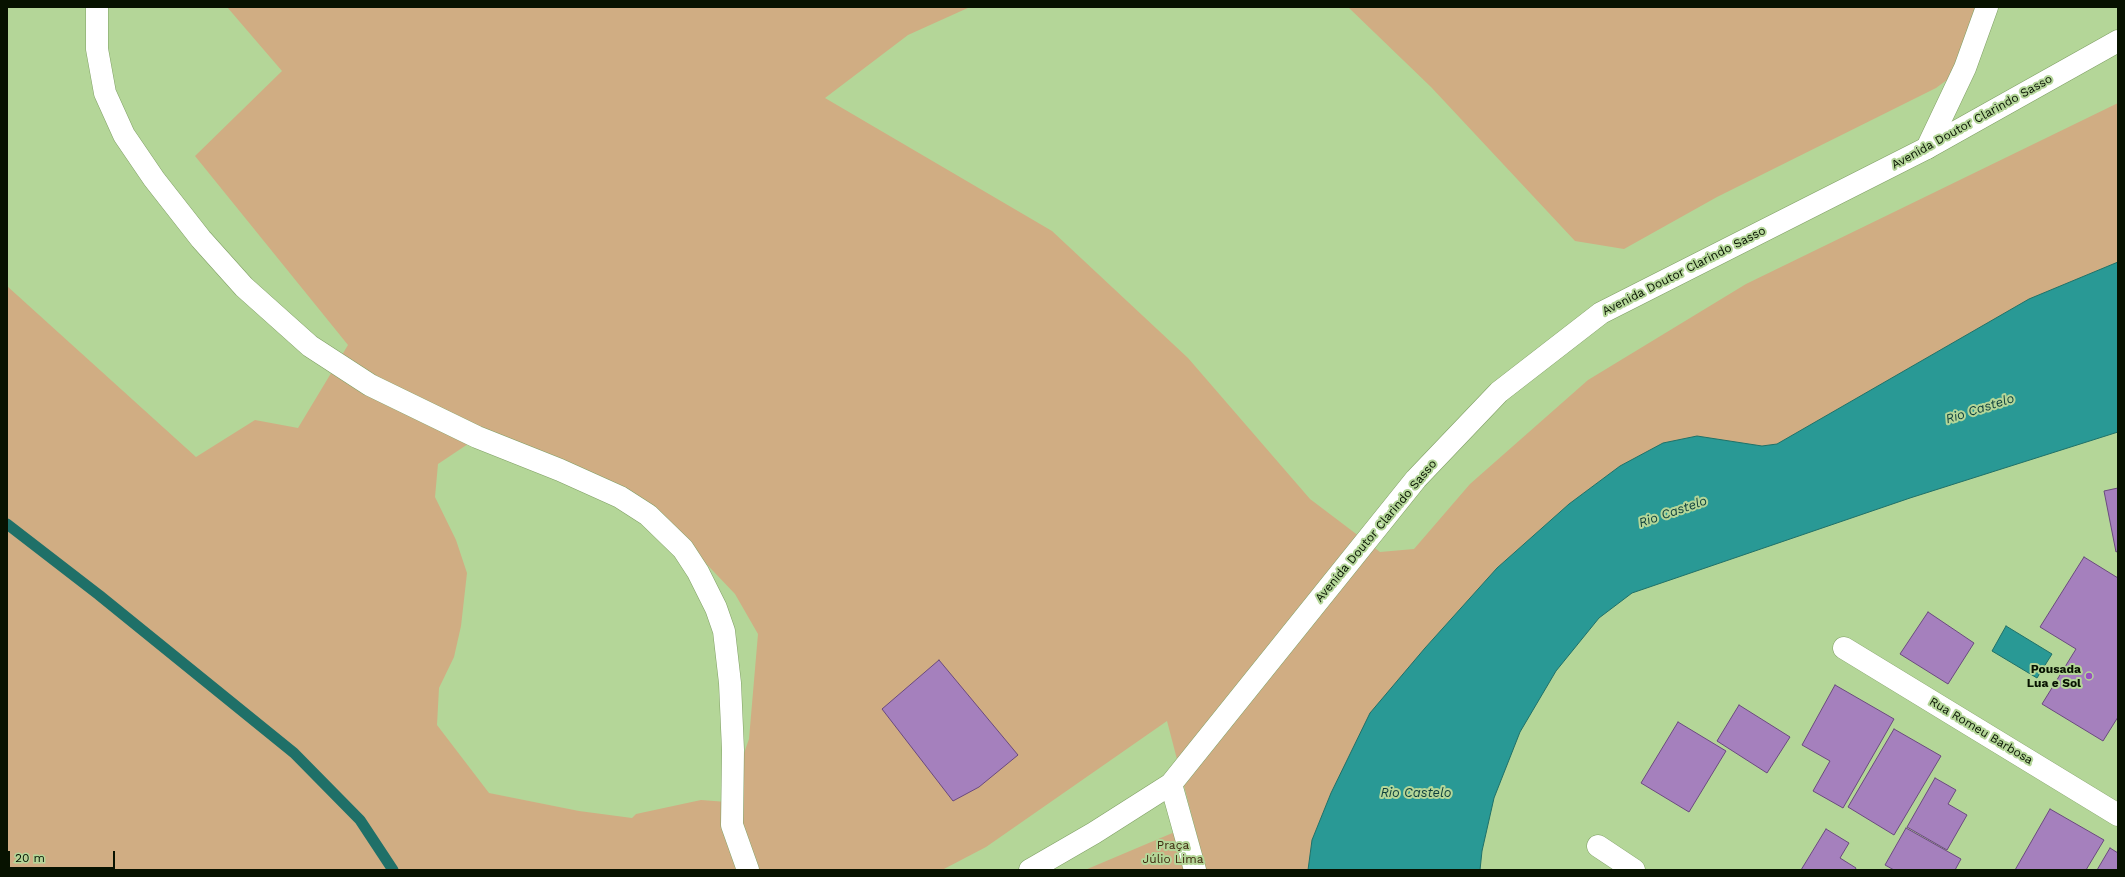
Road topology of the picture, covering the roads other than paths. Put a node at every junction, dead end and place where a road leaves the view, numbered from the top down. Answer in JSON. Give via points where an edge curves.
{"nodes":[{"id":1,"x":97,"y":7,"type":"edge"},
{"id":2,"x":1987,"y":7,"type":"edge"},
{"id":3,"x":2118,"y":42,"type":"edge"},
{"id":4,"x":1927,"y":148,"type":"junction"},
{"id":5,"x":1844,"y":648,"type":"dead end"},
{"id":6,"x":1171,"y":784,"type":"junction"},
{"id":7,"x":2118,"y":815,"type":"edge"},
{"id":8,"x":1598,"y":846,"type":"dead end"},
{"id":9,"x":748,"y":870,"type":"edge"},
{"id":10,"x":1030,"y":870,"type":"edge"},
{"id":11,"x":1195,"y":870,"type":"edge"},
{"id":12,"x":1634,"y":870,"type":"edge"}],
"edges":[{"from":1,"to":9,"type":"street","via":[[97,49],[105,93],[124,135],[154,179],[201,239],[244,287],[310,346],[370,386],[477,437],[560,470],[620,498],[648,516],[683,549],[716,608],[724,631],[733,750],[732,825]]},
{"from":2,"to":4,"type":"street","via":[[1965,68]]},
{"from":3,"to":4,"type":"street","name":"Avenida Doutor Clarindo Sasso"},
{"from":4,"to":6,"type":"street","name":"Avenida Doutor Clarindo Sasso","via":[[1601,313],[1499,392],[1416,479]]},
{"from":5,"to":7,"type":"street","name":"Rua Romeu Barbosa"},
{"from":6,"to":10,"type":"street","name":"Avenida Doutor Clarindo Sasso"},
{"from":6,"to":11,"type":"street"},
{"from":8,"to":12,"type":"street"}]}
